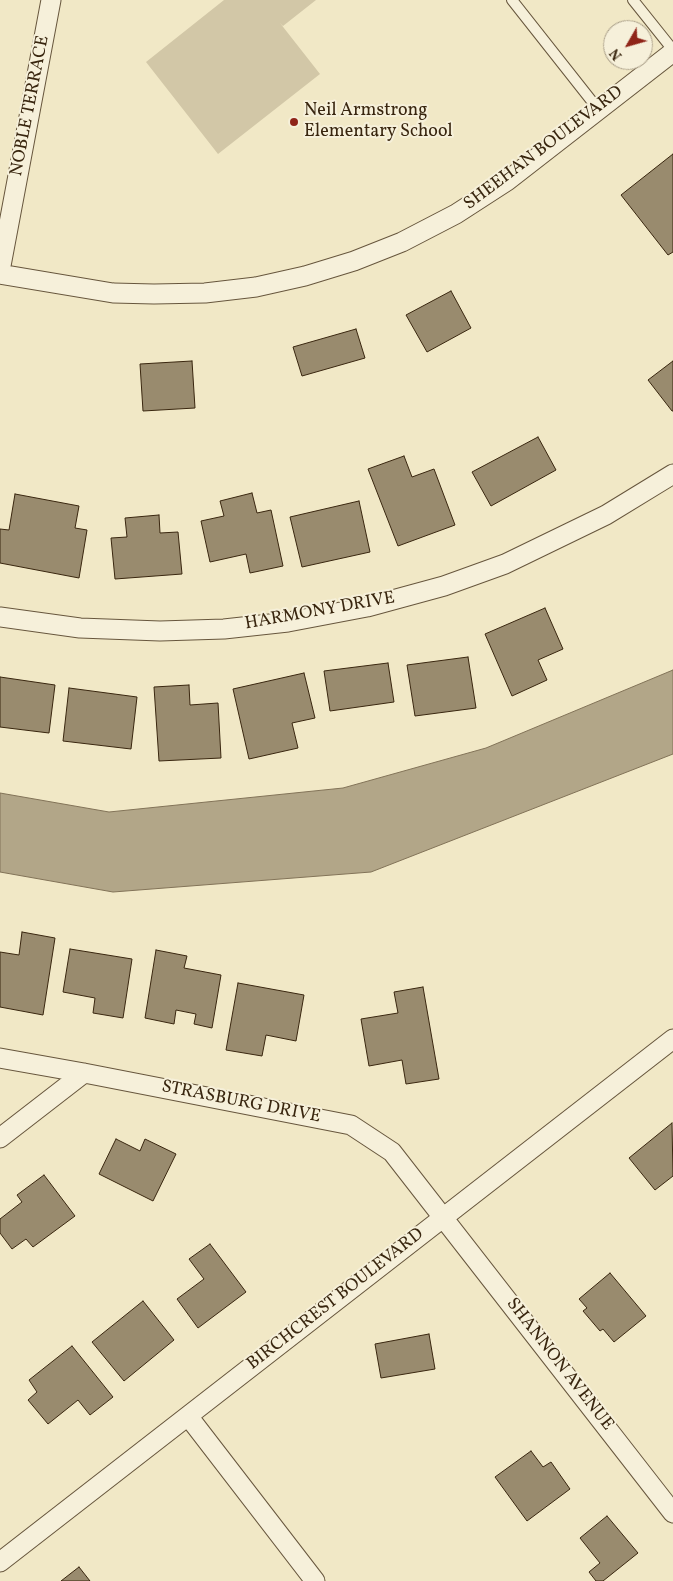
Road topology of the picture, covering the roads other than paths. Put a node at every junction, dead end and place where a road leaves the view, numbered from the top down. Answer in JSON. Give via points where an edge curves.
{"nodes":[{"id":1,"x":51,"y":0,"type":"edge"},
{"id":2,"x":512,"y":0,"type":"edge"},
{"id":3,"x":633,"y":0,"type":"edge"},
{"id":4,"x":673,"y":51,"type":"edge"},
{"id":5,"x":598,"y":110,"type":"junction"},
{"id":6,"x":0,"y":271,"type":"edge"},
{"id":7,"x":0,"y":274,"type":"edge"},
{"id":8,"x":673,"y":474,"type":"edge"},
{"id":9,"x":0,"y":617,"type":"edge"},
{"id":10,"x":673,"y":1039,"type":"edge"},
{"id":11,"x":0,"y":1058,"type":"edge"},
{"id":12,"x":84,"y":1073,"type":"junction"},
{"id":13,"x":0,"y":1138,"type":"edge"},
{"id":14,"x":444,"y":1217,"type":"junction"},
{"id":15,"x":188,"y":1416,"type":"junction"},
{"id":16,"x":673,"y":1513,"type":"edge"},
{"id":17,"x":0,"y":1562,"type":"edge"},
{"id":18,"x":315,"y":1581,"type":"edge"}],
"edges":[{"from":1,"to":6,"type":"street","name":"NOBLE TERRACE"},
{"from":2,"to":5,"type":"lane"},
{"from":3,"to":4,"type":"lane"},
{"from":4,"to":5,"type":"street","name":"SHEEHAN BOULEVARD"},
{"from":5,"to":7,"type":"street","name":"SHEEHAN BOULEVARD","via":[[507,181],[456,214],[402,242],[305,276],[256,287],[154,294],[73,288]]},
{"from":8,"to":9,"type":"street","name":"HARMONY DRIVE","via":[[606,515],[522,556],[444,586],[367,608],[288,622],[160,631],[80,628]]},
{"from":10,"to":14,"type":"street","name":"BIRCHCREST BOULEVARD"},
{"from":11,"to":12,"type":"street","name":"STRASBURG DRIVE"},
{"from":12,"to":13,"type":"street"},
{"from":12,"to":14,"type":"street","name":"STRASBURG DRIVE","via":[[351,1125],[392,1152]]},
{"from":14,"to":15,"type":"street","name":"BIRCHCREST BOULEVARD"},
{"from":14,"to":16,"type":"street","name":"SHANNON AVENUE"},
{"from":15,"to":17,"type":"street","name":"BIRCHCREST BOULEVARD"},
{"from":15,"to":18,"type":"street"}]}
